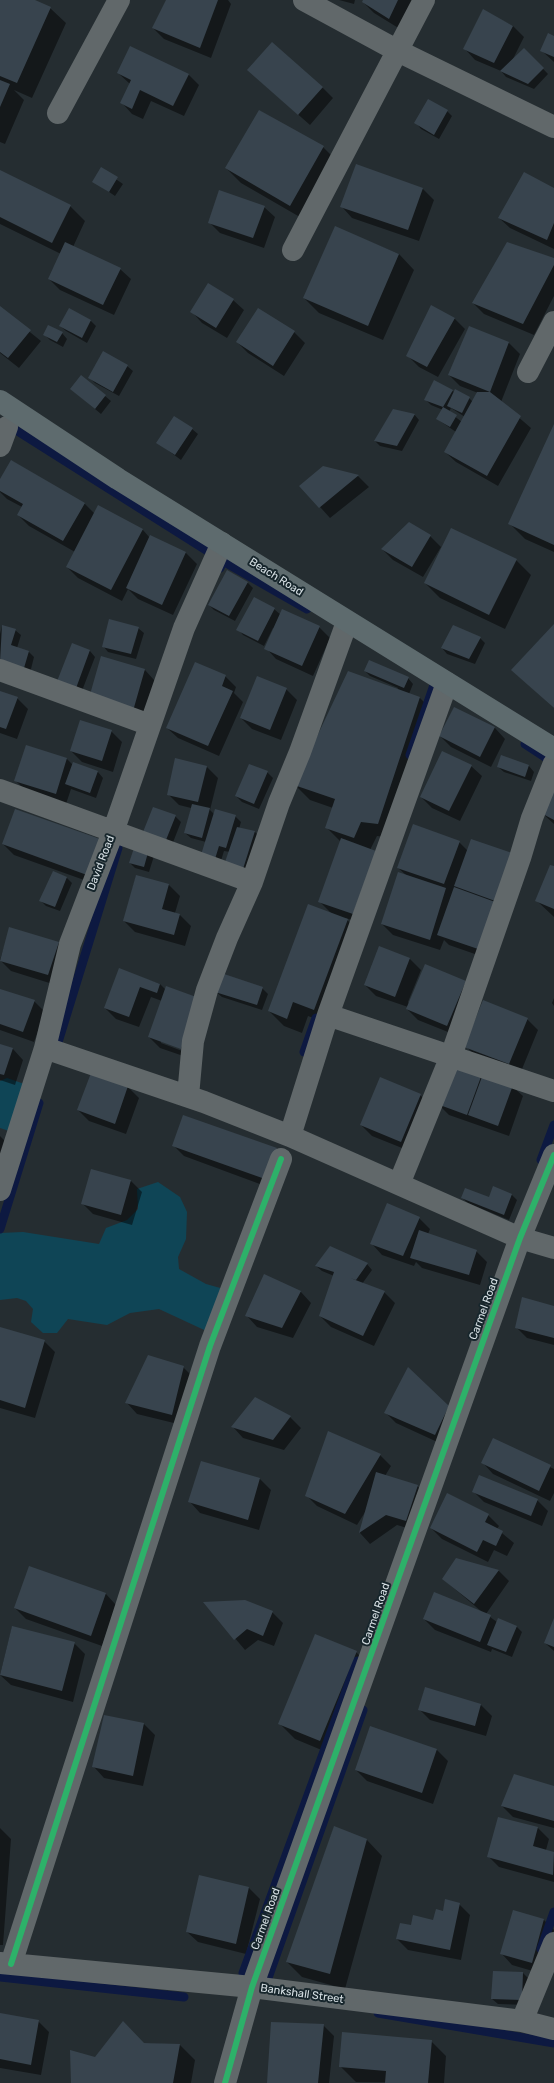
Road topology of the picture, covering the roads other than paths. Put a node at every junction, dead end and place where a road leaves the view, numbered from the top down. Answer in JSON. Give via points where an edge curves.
{"nodes":[{"id":1,"x":119,"y":0,"type":"edge"},
{"id":2,"x":304,"y":0,"type":"edge"},
{"id":3,"x":424,"y":0,"type":"edge"},
{"id":4,"x":398,"y":51,"type":"junction"},
{"id":5,"x":58,"y":113,"type":"dead end"},
{"id":6,"x":554,"y":127,"type":"edge"},
{"id":7,"x":293,"y":250,"type":"dead end"},
{"id":8,"x":554,"y":322,"type":"edge"},
{"id":9,"x":528,"y":372,"type":"dead end"},
{"id":10,"x":0,"y":401,"type":"edge"},
{"id":11,"x":222,"y":543,"type":"junction"},
{"id":12,"x":347,"y":622,"type":"junction"},
{"id":13,"x":0,"y":670,"type":"edge"},
{"id":14,"x":447,"y":683,"type":"junction"},
{"id":15,"x":150,"y":725,"type":"junction"},
{"id":16,"x":554,"y":749,"type":"edge"},
{"id":17,"x":554,"y":763,"type":"edge"},
{"id":18,"x":0,"y":790,"type":"edge"},
{"id":19,"x":113,"y":832,"type":"junction"},
{"id":20,"x":252,"y":882,"type":"junction"},
{"id":21,"x":328,"y":1015,"type":"junction"},
{"id":22,"x":45,"y":1048,"type":"junction"},
{"id":23,"x":451,"y":1056,"type":"junction"},
{"id":24,"x":554,"y":1091,"type":"edge"},
{"id":25,"x":188,"y":1096,"type":"junction"},
{"id":26,"x":290,"y":1136,"type":"junction"},
{"id":27,"x":554,"y":1155,"type":"edge"},
{"id":28,"x":281,"y":1159,"type":"dead end"},
{"id":29,"x":399,"y":1184,"type":"junction"},
{"id":30,"x":0,"y":1190,"type":"edge"},
{"id":31,"x":520,"y":1238,"type":"junction"},
{"id":32,"x":554,"y":1248,"type":"edge"},
{"id":33,"x":554,"y":1943,"type":"edge"},
{"id":34,"x":5,"y":1964,"type":"edge"},
{"id":35,"x":252,"y":1987,"type":"junction"},
{"id":36,"x":522,"y":2021,"type":"junction"},
{"id":37,"x":554,"y":2029,"type":"edge"},
{"id":38,"x":224,"y":2083,"type":"edge"}],
"edges":[{"from":1,"to":5,"type":"street"},
{"from":2,"to":4,"type":"street"},
{"from":3,"to":4,"type":"street"},
{"from":4,"to":6,"type":"street"},
{"from":4,"to":7,"type":"street"},
{"from":8,"to":9,"type":"street"},
{"from":10,"to":11,"type":"main road","name":"Beach Road","via":[[118,479]]},
{"from":11,"to":12,"type":"main road","name":"Beach Road"},
{"from":11,"to":15,"type":"street","name":"David Road","via":[[184,628]]},
{"from":12,"to":14,"type":"main road","name":"Beach Road"},
{"from":12,"to":20,"type":"street"},
{"from":13,"to":15,"type":"street"},
{"from":14,"to":16,"type":"main road","name":"Beach Road"},
{"from":14,"to":21,"type":"street"},
{"from":15,"to":19,"type":"street","name":"David Road"},
{"from":17,"to":23,"type":"street","via":[[532,818]]},
{"from":18,"to":19,"type":"street"},
{"from":19,"to":20,"type":"street"},
{"from":19,"to":22,"type":"street","name":"David Road","via":[[70,944]]},
{"from":20,"to":25,"type":"street","via":[[207,990],[193,1041]]},
{"from":21,"to":23,"type":"street"},
{"from":21,"to":26,"type":"street"},
{"from":22,"to":25,"type":"street"},
{"from":22,"to":30,"type":"street","name":"David Road"},
{"from":23,"to":24,"type":"street"},
{"from":23,"to":29,"type":"street"},
{"from":25,"to":26,"type":"street"},
{"from":26,"to":29,"type":"street"},
{"from":27,"to":31,"type":"street","name":"Carmel Road"},
{"from":28,"to":34,"type":"street","via":[[210,1346]]},
{"from":29,"to":31,"type":"street"},
{"from":31,"to":32,"type":"street"},
{"from":31,"to":35,"type":"street","name":"Carmel Road"},
{"from":33,"to":36,"type":"street"},
{"from":34,"to":35,"type":"street","name":"Bankshall Street"},
{"from":35,"to":36,"type":"street","name":"Bankshall Street"},
{"from":35,"to":38,"type":"street","name":"Carmel Road"},
{"from":36,"to":37,"type":"street","name":"Bankshall Street"}]}
